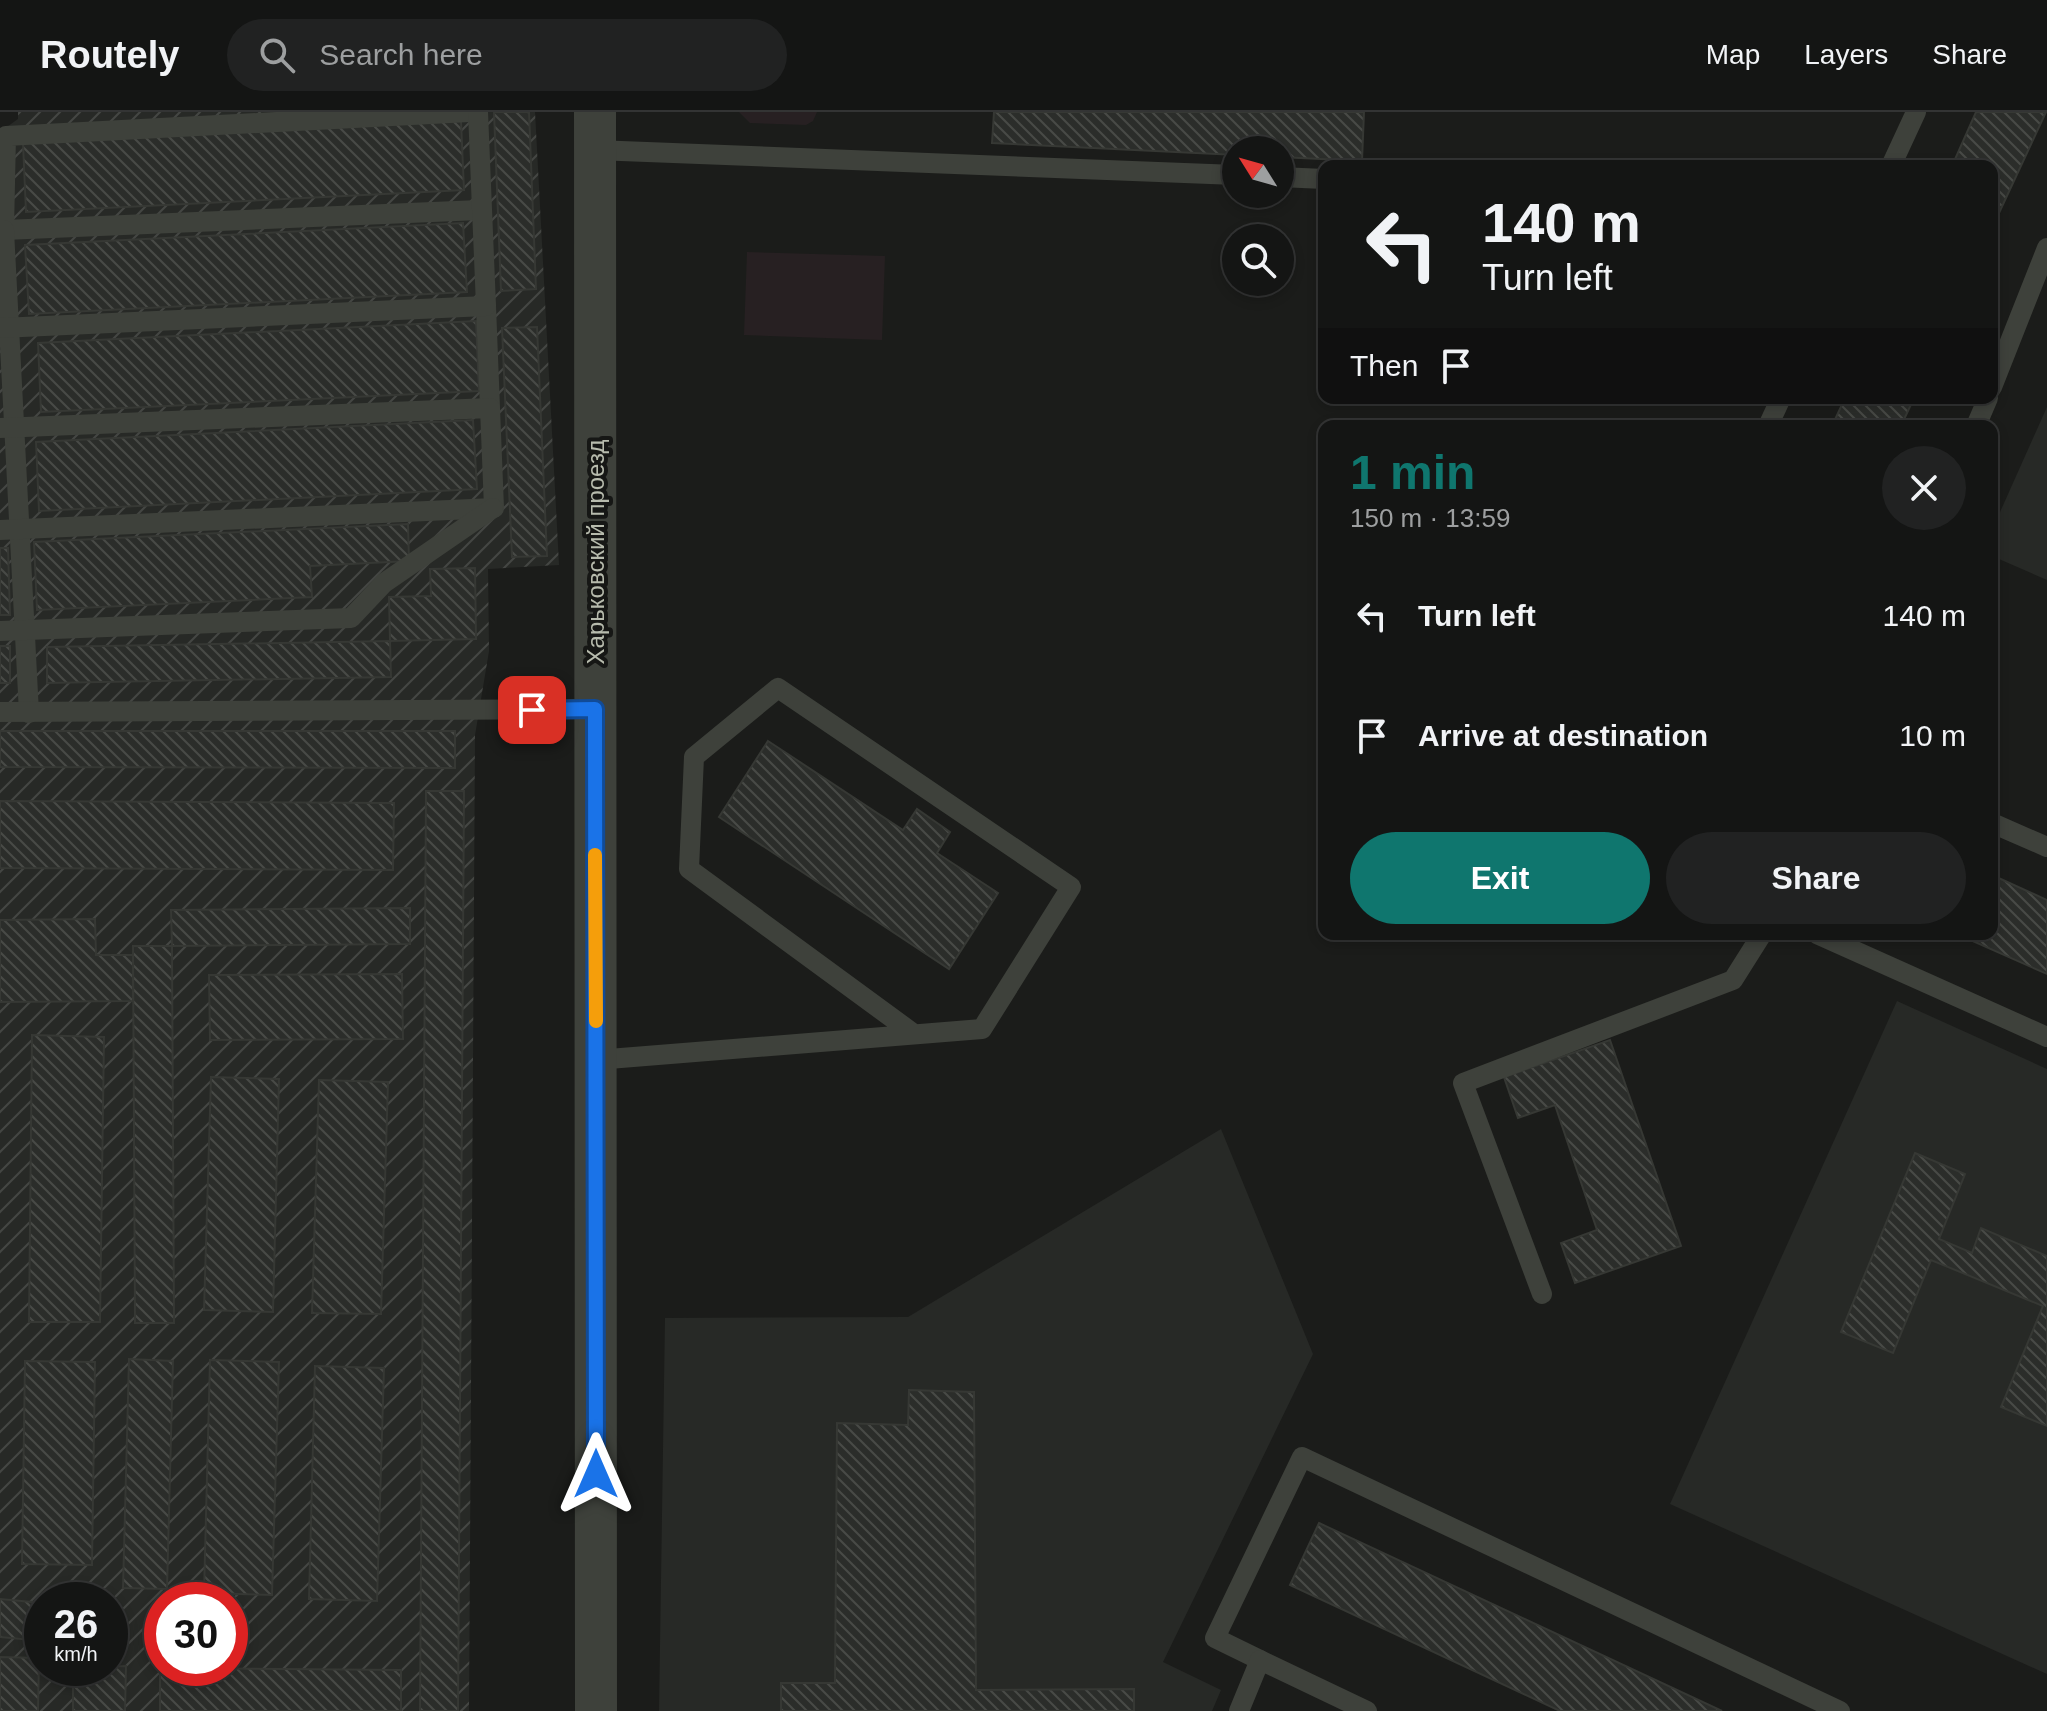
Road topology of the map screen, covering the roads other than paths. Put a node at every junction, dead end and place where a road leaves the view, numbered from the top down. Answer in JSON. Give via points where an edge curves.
{"nodes":[{"id":1,"x":469,"y":112,"type":"edge"},
{"id":2,"x":478,"y":112,"type":"edge"},
{"id":3,"x":1916,"y":112,"type":"edge"},
{"id":4,"x":595,"y":131,"type":"edge"},
{"id":5,"x":1894,"y":160,"type":"edge"},
{"id":6,"x":1222,"y":174,"type":"edge"},
{"id":7,"x":1294,"y":178,"type":"edge"},
{"id":8,"x":1318,"y":179,"type":"edge"},
{"id":9,"x":480,"y":210,"type":"junction"},
{"id":10,"x":2,"y":230,"type":"edge"},
{"id":11,"x":2047,"y":248,"type":"edge"},
{"id":12,"x":486,"y":306,"type":"junction"},
{"id":13,"x":4,"y":328,"type":"edge"},
{"id":14,"x":1998,"y":372,"type":"edge"},
{"id":15,"x":490,"y":408,"type":"junction"},
{"id":16,"x":7,"y":428,"type":"edge"},
{"id":17,"x":494,"y":508,"type":"junction"},
{"id":18,"x":10,"y":530,"type":"edge"},
{"id":19,"x":25,"y":630,"type":"junction"},
{"id":20,"x":0,"y":631,"type":"edge"},
{"id":21,"x":595,"y":709,"type":"junction"},
{"id":22,"x":0,"y":712,"type":"edge"},
{"id":23,"x":29,"y":713,"type":"junction"},
{"id":24,"x":1998,"y":826,"type":"edge"},
{"id":25,"x":2047,"y":847,"type":"edge"},
{"id":26,"x":1758,"y":940,"type":"edge"},
{"id":27,"x":1830,"y":940,"type":"edge"},
{"id":28,"x":914,"y":1034,"type":"junction"},
{"id":29,"x":2047,"y":1037,"type":"edge"},
{"id":30,"x":596,"y":1060,"type":"junction"},
{"id":31,"x":1542,"y":1294,"type":"dead end"},
{"id":32,"x":1260,"y":1660,"type":"junction"},
{"id":33,"x":596,"y":1711,"type":"edge"},
{"id":34,"x":1239,"y":1711,"type":"edge"},
{"id":35,"x":1367,"y":1711,"type":"edge"},
{"id":36,"x":1840,"y":1711,"type":"edge"}],
"edges":[{"from":1,"to":10,"type":"lane","via":[[6,136]]},
{"from":2,"to":9,"type":"lane"},
{"from":3,"to":5,"type":"lane"},
{"from":4,"to":6,"type":"lane"},
{"from":4,"to":21,"type":"street","name":"Харьковский проезд"},
{"from":7,"to":8,"type":"lane"},
{"from":9,"to":10,"type":"lane"},
{"from":9,"to":12,"type":"lane"},
{"from":10,"to":13,"type":"lane"},
{"from":11,"to":14,"type":"lane"},
{"from":12,"to":13,"type":"lane"},
{"from":12,"to":15,"type":"lane"},
{"from":13,"to":16,"type":"lane"},
{"from":15,"to":16,"type":"lane"},
{"from":15,"to":17,"type":"lane"},
{"from":16,"to":18,"type":"lane"},
{"from":17,"to":18,"type":"lane"},
{"from":17,"to":19,"type":"lane","via":[[384,583],[351,618]]},
{"from":18,"to":19,"type":"lane"},
{"from":19,"to":20,"type":"lane"},
{"from":19,"to":23,"type":"lane"},
{"from":21,"to":23,"type":"lane"},
{"from":21,"to":30,"type":"street","name":"Харьковский проезд"},
{"from":22,"to":23,"type":"lane"},
{"from":24,"to":25,"type":"lane"},
{"from":26,"to":31,"type":"lane","via":[[1733,980],[1463,1083]]},
{"from":27,"to":29,"type":"lane"},
{"from":28,"to":28,"type":"lane","via":[[982,1029],[1071,887],[778,688],[694,757],[689,869]]},
{"from":28,"to":30,"type":"lane"},
{"from":30,"to":33,"type":"street","name":"Харьковский проезд"},
{"from":32,"to":34,"type":"lane"},
{"from":32,"to":35,"type":"lane"},
{"from":32,"to":36,"type":"lane","via":[[1215,1638],[1302,1457]]}]}
